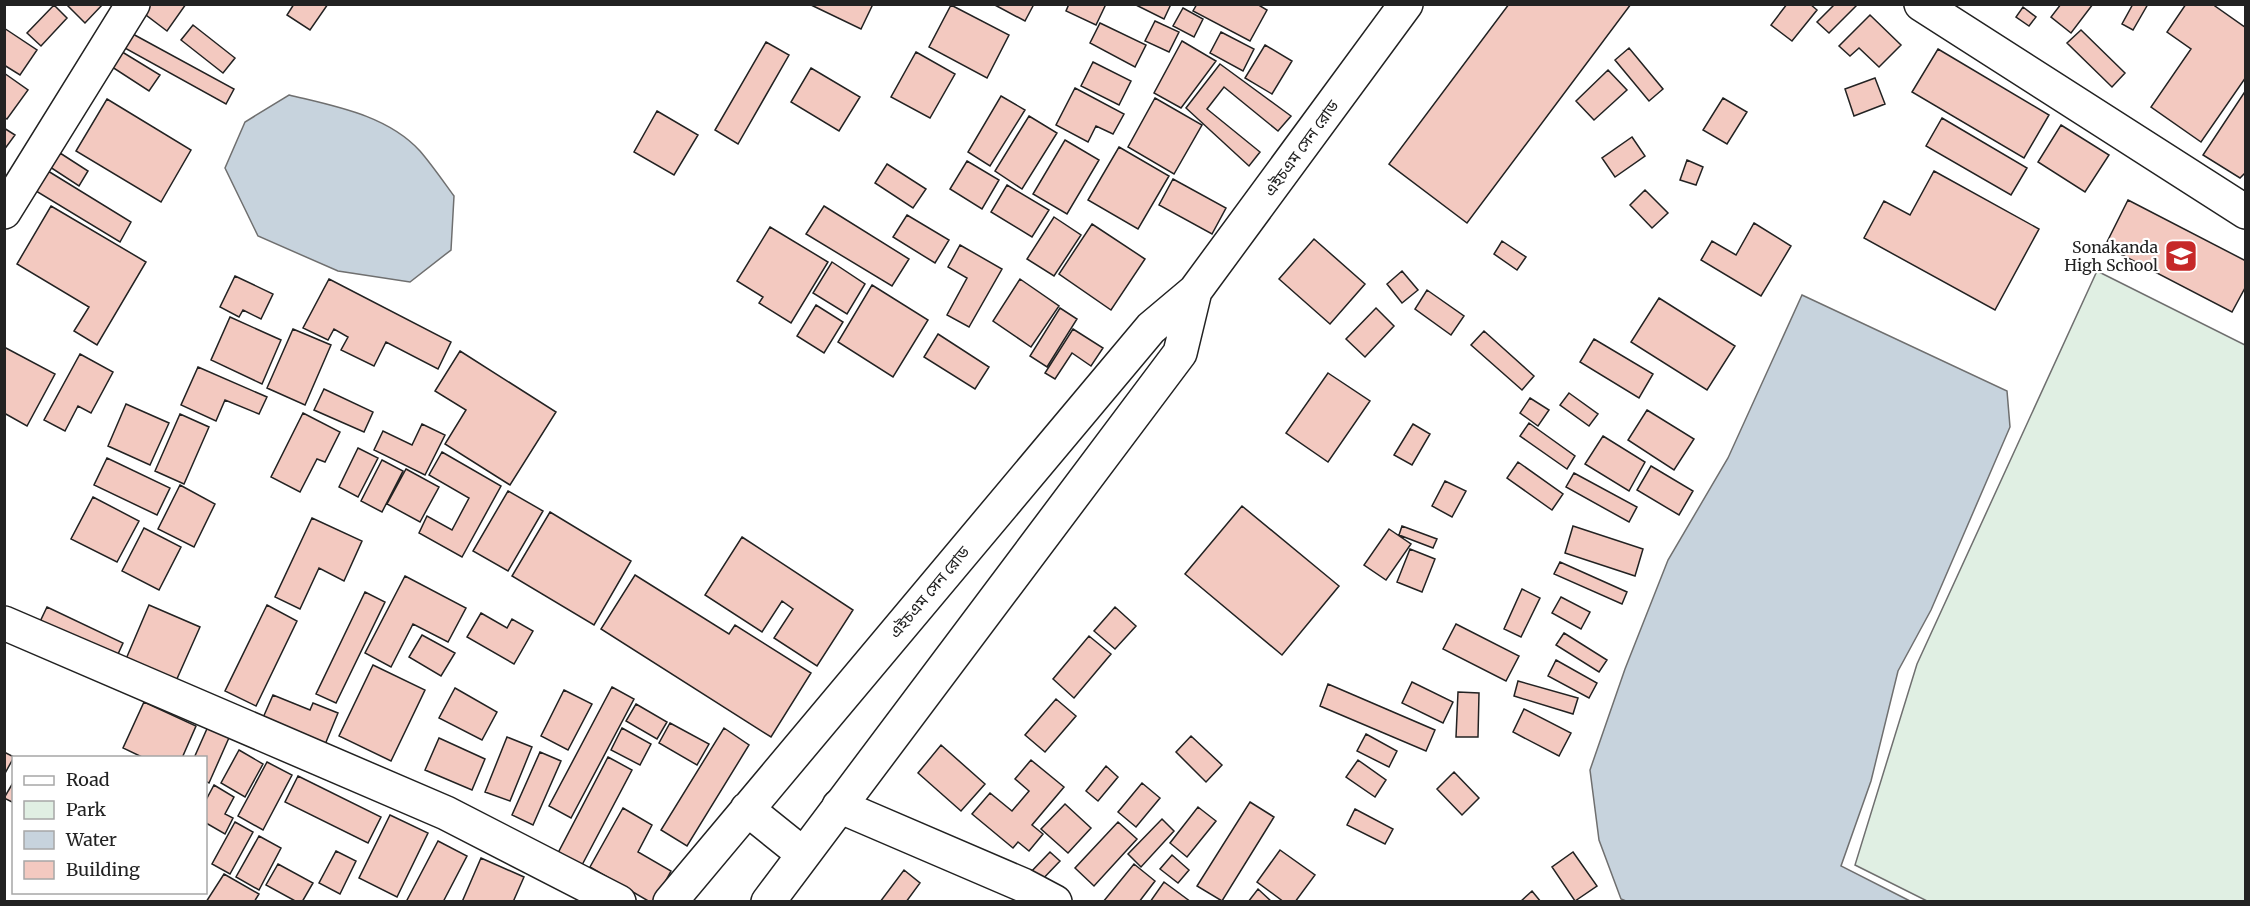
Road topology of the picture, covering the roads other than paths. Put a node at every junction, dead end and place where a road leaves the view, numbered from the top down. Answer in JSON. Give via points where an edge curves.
{"nodes":[{"id":1,"x":133,"y":4,"type":"edge"},
{"id":2,"x":1406,"y":4,"type":"edge"},
{"id":3,"x":1921,"y":4,"type":"edge"},
{"id":4,"x":4,"y":212,"type":"edge"},
{"id":5,"x":2246,"y":212,"type":"edge"},
{"id":6,"x":1195,"y":291,"type":"junction"},
{"id":7,"x":4,"y":623,"type":"edge"},
{"id":8,"x":839,"y":806,"type":"junction"},
{"id":9,"x":747,"y":809,"type":"junction"},
{"id":10,"x":802,"y":854,"type":"junction"},
{"id":11,"x":774,"y":896,"type":"edge"},
{"id":12,"x":619,"y":902,"type":"edge"},
{"id":13,"x":670,"y":902,"type":"edge"},
{"id":14,"x":1055,"y":902,"type":"edge"}],
"edges":[{"from":1,"to":4,"type":"main road"},
{"from":2,"to":6,"type":"main road","name":"এইচএম সেন রোড"},
{"from":3,"to":5,"type":"main road"},
{"from":6,"to":8,"type":"main road","name":"এইচএম সেন রোড","via":[[1180,353]]},
{"from":6,"to":9,"type":"main road","name":"এইচএম সেন রোড","via":[[1151,328]]},
{"from":7,"to":12,"type":"main road","via":[[446,813]]},
{"from":8,"to":10,"type":"main road","name":"এইচএম সেন রোড"},
{"from":8,"to":14,"type":"main road"},
{"from":9,"to":10,"type":"main road"},
{"from":9,"to":13,"type":"main road","name":"এইচএম সেন রোড"},
{"from":10,"to":11,"type":"main road","name":"এইচএম সেন রোড"}]}
